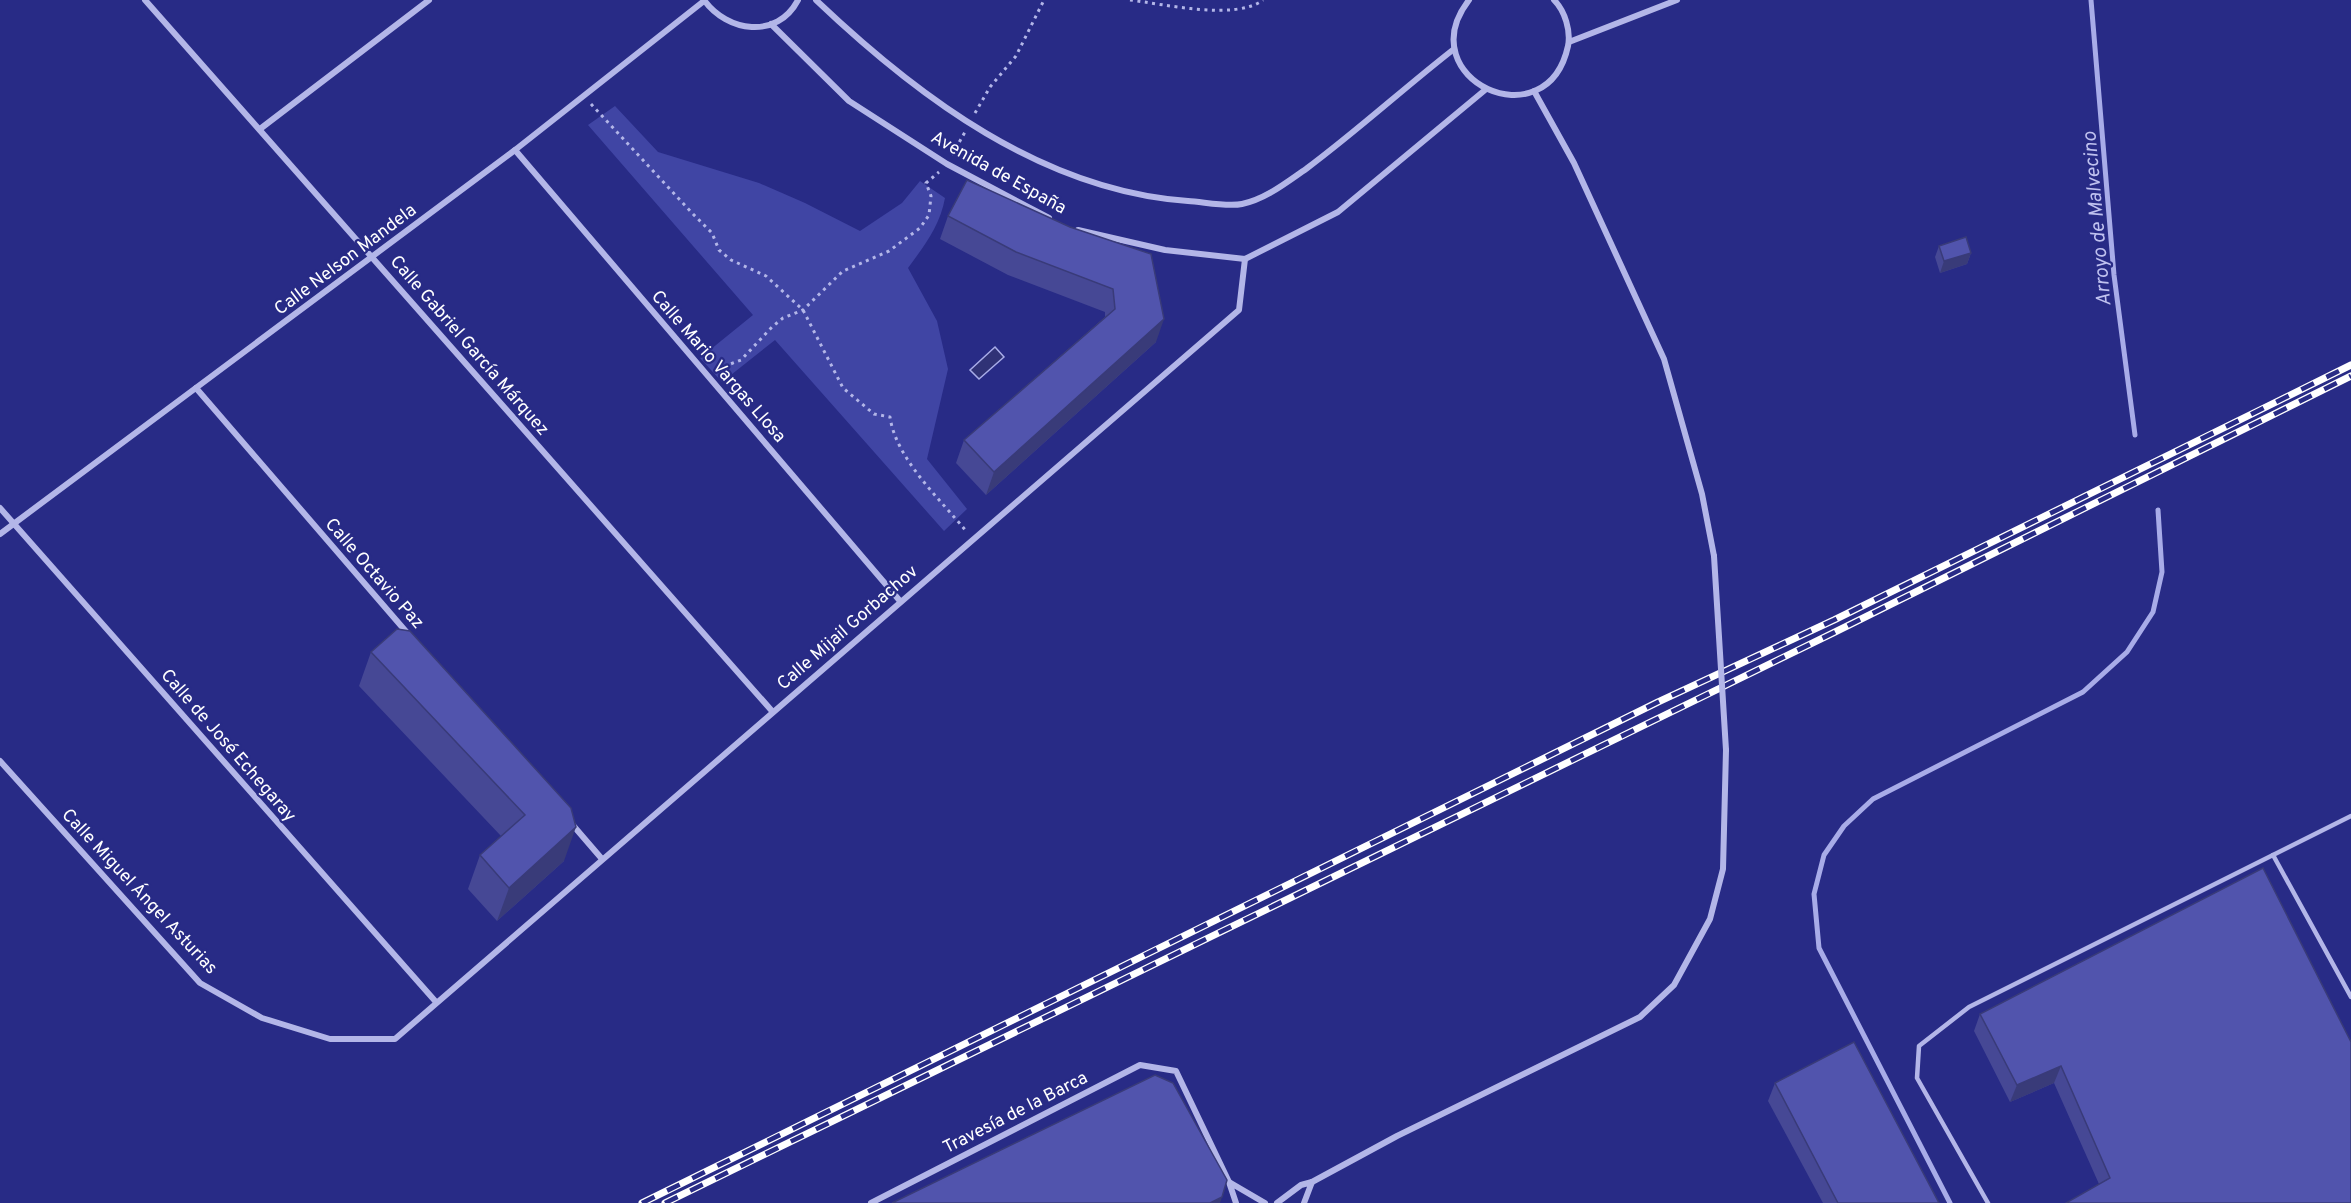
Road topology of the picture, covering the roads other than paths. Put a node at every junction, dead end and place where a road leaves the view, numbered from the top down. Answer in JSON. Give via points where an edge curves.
{"nodes":[{"id":1,"x":145,"y":0,"type":"edge"},
{"id":2,"x":429,"y":0,"type":"edge"},
{"id":3,"x":704,"y":0,"type":"edge"},
{"id":4,"x":798,"y":0,"type":"edge"},
{"id":5,"x":816,"y":0,"type":"edge"},
{"id":6,"x":1469,"y":0,"type":"edge"},
{"id":7,"x":1677,"y":0,"type":"edge"},
{"id":8,"x":1558,"y":1,"type":"edge"},
{"id":9,"x":771,"y":24,"type":"junction"},
{"id":10,"x":1569,"y":42,"type":"junction"},
{"id":11,"x":1454,"y":49,"type":"junction"},
{"id":12,"x":1485,"y":90,"type":"junction"},
{"id":13,"x":1534,"y":91,"type":"junction"},
{"id":14,"x":260,"y":129,"type":"junction"},
{"id":15,"x":515,"y":150,"type":"junction"},
{"id":16,"x":1062,"y":224,"type":"edge"},
{"id":17,"x":1072,"y":229,"type":"edge"},
{"id":18,"x":373,"y":258,"type":"junction"},
{"id":19,"x":1245,"y":259,"type":"junction"},
{"id":20,"x":196,"y":388,"type":"junction"},
{"id":21,"x":0,"y":508,"type":"edge"},
{"id":22,"x":14,"y":523,"type":"junction"},
{"id":23,"x":0,"y":534,"type":"edge"},
{"id":24,"x":900,"y":602,"type":"junction"},
{"id":25,"x":415,"y":642,"type":"edge"},
{"id":26,"x":772,"y":711,"type":"junction"},
{"id":27,"x":0,"y":760,"type":"edge"},
{"id":28,"x":563,"y":814,"type":"edge"},
{"id":29,"x":2351,"y":816,"type":"edge"},
{"id":30,"x":2272,"y":855,"type":"junction"},
{"id":31,"x":603,"y":859,"type":"junction"},
{"id":32,"x":2351,"y":998,"type":"edge"},
{"id":33,"x":436,"y":1002,"type":"junction"},
{"id":34,"x":1229,"y":1182,"type":"junction"},
{"id":35,"x":1312,"y":1182,"type":"junction"},
{"id":36,"x":871,"y":1203,"type":"edge"},
{"id":37,"x":1236,"y":1203,"type":"edge"},
{"id":38,"x":1265,"y":1203,"type":"edge"},
{"id":39,"x":1277,"y":1203,"type":"edge"},
{"id":40,"x":1304,"y":1203,"type":"edge"},
{"id":41,"x":1988,"y":1203,"type":"edge"}],
"edges":[{"from":1,"to":14,"type":"street","name":"Calle Gabriel García Márquez"},
{"from":2,"to":14,"type":"street"},
{"from":3,"to":9,"type":"street","via":[[726,22],[756,28]]},
{"from":3,"to":15,"type":"street","name":"Calle Nelson Mandela"},
{"from":4,"to":9,"type":"street","via":[[786,16]]},
{"from":5,"to":11,"type":"street","name":"Avenida de España","via":[[858,40],[969,124],[1049,166],[1150,198],[1242,204],[1277,189],[1337,146]]},
{"from":6,"to":11,"type":"street","via":[[1460,11],[1454,30]]},
{"from":7,"to":10,"type":"street"},
{"from":8,"to":10,"type":"street"},
{"from":9,"to":16,"type":"street","name":"Avenida de España","via":[[849,101],[947,164]]},
{"from":10,"to":13,"type":"street","via":[[1565,60],[1555,76]]},
{"from":11,"to":12,"type":"street","via":[[1460,66]]},
{"from":12,"to":13,"type":"street","via":[[1503,96]]},
{"from":12,"to":19,"type":"street","via":[[1338,212]]},
{"from":13,"to":35,"type":"street","bridge":true,"via":[[1574,163],[1664,359],[1702,494],[1714,556],[1726,750],[1723,869],[1710,919],[1674,985],[1640,1017]]},
{"from":14,"to":18,"type":"street","name":"Calle Gabriel García Márquez"},
{"from":15,"to":18,"type":"street","name":"Calle Nelson Mandela"},
{"from":15,"to":24,"type":"street","name":"Calle Mario Vargas Llosa"},
{"from":17,"to":19,"type":"street","name":"Avenida de España","via":[[1165,250]]},
{"from":18,"to":20,"type":"street","name":"Calle Nelson Mandela"},
{"from":18,"to":26,"type":"street","name":"Calle Gabriel García Márquez"},
{"from":19,"to":24,"type":"street","name":"Calle Mijail Gorbachov","via":[[1239,310]]},
{"from":20,"to":22,"type":"street","name":"Calle Nelson Mandela"},
{"from":20,"to":25,"type":"street","name":"Calle Octavio Paz"},
{"from":21,"to":22,"type":"street","name":"Calle de José Echegaray"},
{"from":22,"to":23,"type":"street","name":"Calle Nelson Mandela"},
{"from":22,"to":33,"type":"street","name":"Calle de José Echegaray"},
{"from":24,"to":26,"type":"street","name":"Calle Mijail Gorbachov"},
{"from":26,"to":31,"type":"street","name":"Calle Mijail Gorbachov"},
{"from":27,"to":33,"type":"street","name":"Calle Miguel Ángel Asturias","via":[[200,983],[262,1018],[330,1039],[395,1039]]},
{"from":28,"to":31,"type":"street"},
{"from":29,"to":30,"type":"lane"},
{"from":30,"to":32,"type":"lane"},
{"from":30,"to":41,"type":"lane","via":[[1969,1006],[1919,1046],[1917,1078]]},
{"from":31,"to":33,"type":"street","name":"Calle Mijail Gorbachov"},
{"from":34,"to":36,"type":"street","name":"Travesía de la Barca","via":[[1176,1071],[1140,1065]]},
{"from":34,"to":37,"type":"street"},
{"from":34,"to":38,"type":"street"},
{"from":35,"to":39,"type":"street","via":[[1301,1185]]},
{"from":35,"to":40,"type":"street"}]}
